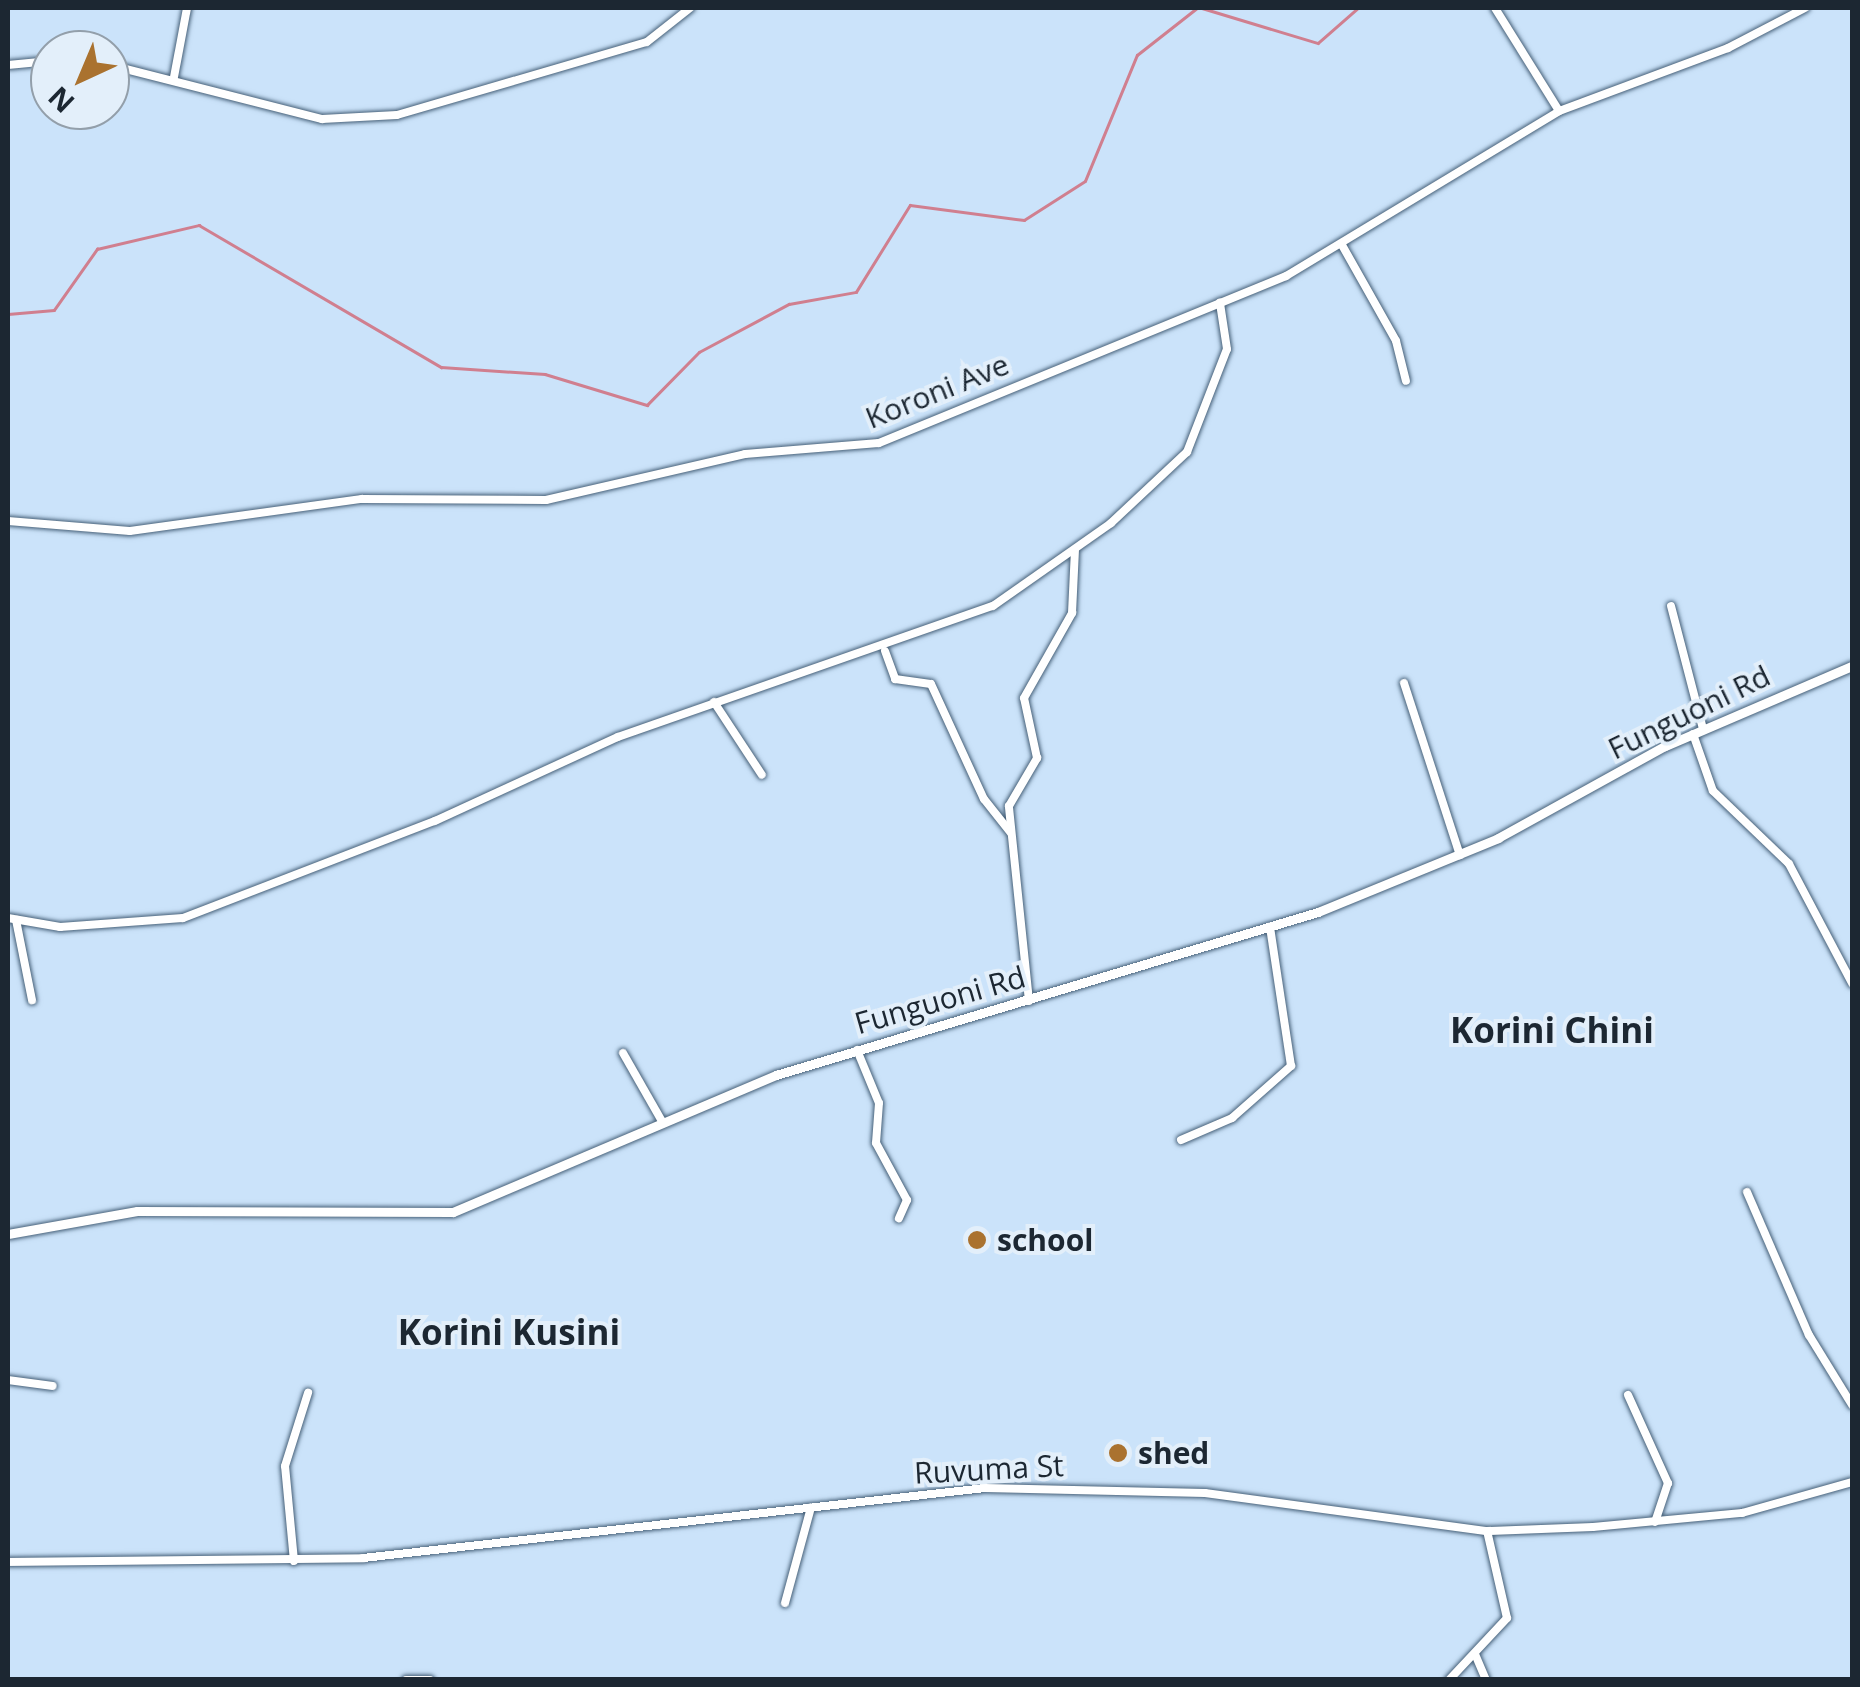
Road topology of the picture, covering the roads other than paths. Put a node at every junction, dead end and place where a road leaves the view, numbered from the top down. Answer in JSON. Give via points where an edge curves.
{"nodes":[{"id":1,"x":186,"y":8,"type":"edge"},
{"id":2,"x":690,"y":8,"type":"edge"},
{"id":3,"x":1495,"y":8,"type":"edge"},
{"id":4,"x":1805,"y":8,"type":"edge"},
{"id":5,"x":130,"y":69,"type":"edge"},
{"id":6,"x":174,"y":77,"type":"junction"},
{"id":7,"x":1559,"y":111,"type":"junction"},
{"id":8,"x":1342,"y":245,"type":"junction"},
{"id":9,"x":1220,"y":303,"type":"junction"},
{"id":10,"x":1406,"y":381,"type":"dead end"},
{"id":11,"x":8,"y":522,"type":"edge"},
{"id":12,"x":1075,"y":550,"type":"junction"},
{"id":13,"x":1672,"y":606,"type":"dead end"},
{"id":14,"x":885,"y":651,"type":"junction"},
{"id":15,"x":1852,"y":666,"type":"edge"},
{"id":16,"x":1404,"y":682,"type":"dead end"},
{"id":17,"x":714,"y":702,"type":"junction"},
{"id":18,"x":1698,"y":731,"type":"junction"},
{"id":19,"x":762,"y":775,"type":"dead end"},
{"id":20,"x":1011,"y":833,"type":"junction"},
{"id":21,"x":1460,"y":854,"type":"junction"},
{"id":22,"x":12,"y":919,"type":"edge"},
{"id":23,"x":1270,"y":927,"type":"junction"},
{"id":24,"x":1852,"y":983,"type":"edge"},
{"id":25,"x":32,"y":1000,"type":"dead end"},
{"id":26,"x":1029,"y":1001,"type":"junction"},
{"id":27,"x":857,"y":1050,"type":"junction"},
{"id":28,"x":623,"y":1053,"type":"dead end"},
{"id":29,"x":663,"y":1123,"type":"junction"},
{"id":30,"x":1182,"y":1140,"type":"dead end"},
{"id":31,"x":1747,"y":1192,"type":"dead end"},
{"id":32,"x":899,"y":1218,"type":"dead end"},
{"id":33,"x":8,"y":1234,"type":"edge"},
{"id":34,"x":8,"y":1380,"type":"edge"},
{"id":35,"x":52,"y":1386,"type":"dead end"},
{"id":36,"x":308,"y":1393,"type":"dead end"},
{"id":37,"x":1628,"y":1394,"type":"dead end"},
{"id":38,"x":1852,"y":1405,"type":"edge"},
{"id":39,"x":1852,"y":1482,"type":"edge"},
{"id":40,"x":811,"y":1506,"type":"junction"},
{"id":41,"x":1655,"y":1522,"type":"junction"},
{"id":42,"x":1487,"y":1531,"type":"junction"},
{"id":43,"x":8,"y":1562,"type":"edge"},
{"id":44,"x":294,"y":1562,"type":"junction"},
{"id":45,"x":785,"y":1603,"type":"dead end"},
{"id":46,"x":1475,"y":1654,"type":"junction"},
{"id":47,"x":406,"y":1680,"type":"edge"},
{"id":48,"x":430,"y":1680,"type":"edge"},
{"id":49,"x":1449,"y":1680,"type":"edge"},
{"id":50,"x":1486,"y":1680,"type":"edge"}],
"edges":[{"from":1,"to":6,"type":"street"},
{"from":2,"to":6,"type":"street","via":[[647,42],[396,114],[322,118]]},
{"from":3,"to":7,"type":"street"},
{"from":4,"to":7,"type":"street","name":"Koroni Ave","via":[[1728,48]]},
{"from":5,"to":6,"type":"street"},
{"from":7,"to":8,"type":"street","name":"Koroni Ave"},
{"from":8,"to":9,"type":"street","name":"Koroni Ave"},
{"from":8,"to":10,"type":"street","via":[[1396,341]]},
{"from":9,"to":11,"type":"street","name":"Koroni Ave","via":[[858,447],[745,454],[546,500],[362,499],[155,530]]},
{"from":9,"to":12,"type":"street","via":[[1227,349],[1188,452]]},
{"from":12,"to":14,"type":"street","via":[[993,606]]},
{"from":12,"to":20,"type":"street","via":[[1072,613],[1024,698],[1038,752],[1010,798]]},
{"from":13,"to":18,"type":"street"},
{"from":14,"to":17,"type":"street"},
{"from":14,"to":20,"type":"street","via":[[895,679],[930,684],[984,799]]},
{"from":15,"to":18,"type":"street","name":"Funguoni Rd"},
{"from":16,"to":21,"type":"street"},
{"from":17,"to":19,"type":"street"},
{"from":17,"to":22,"type":"street","via":[[184,918]]},
{"from":18,"to":21,"type":"street","name":"Funguoni Rd"},
{"from":18,"to":24,"type":"street","via":[[1713,791],[1789,864]]},
{"from":20,"to":26,"type":"street"},
{"from":21,"to":23,"type":"street","name":"Funguoni Rd"},
{"from":22,"to":25,"type":"street"},
{"from":23,"to":26,"type":"street","name":"Funguoni Rd"},
{"from":23,"to":30,"type":"street","via":[[1292,1066],[1232,1118]]},
{"from":26,"to":27,"type":"street","name":"Funguoni Rd"},
{"from":27,"to":29,"type":"street","name":"Funguoni Rd"},
{"from":27,"to":32,"type":"street","via":[[879,1103],[876,1142],[908,1200]]},
{"from":28,"to":29,"type":"street"},
{"from":29,"to":33,"type":"street","name":"Funguoni Rd","via":[[453,1212],[137,1211]]},
{"from":31,"to":38,"type":"street","via":[[1809,1335]]},
{"from":34,"to":35,"type":"street"},
{"from":36,"to":44,"type":"street","via":[[285,1466]]},
{"from":37,"to":41,"type":"street","via":[[1668,1483]]},
{"from":39,"to":41,"type":"street","name":"Ruvuma St","via":[[1742,1513]]},
{"from":40,"to":42,"type":"street","name":"Ruvuma St","via":[[1073,1487],[1205,1493]]},
{"from":40,"to":44,"type":"street","name":"Ruvuma St"},
{"from":40,"to":45,"type":"street"},
{"from":41,"to":42,"type":"street","name":"Ruvuma St"},
{"from":42,"to":46,"type":"street","via":[[1509,1608]]},
{"from":43,"to":44,"type":"street","name":"Ruvuma St"},
{"from":46,"to":49,"type":"street"},
{"from":46,"to":50,"type":"street"},
{"from":47,"to":48,"type":"street"}]}
